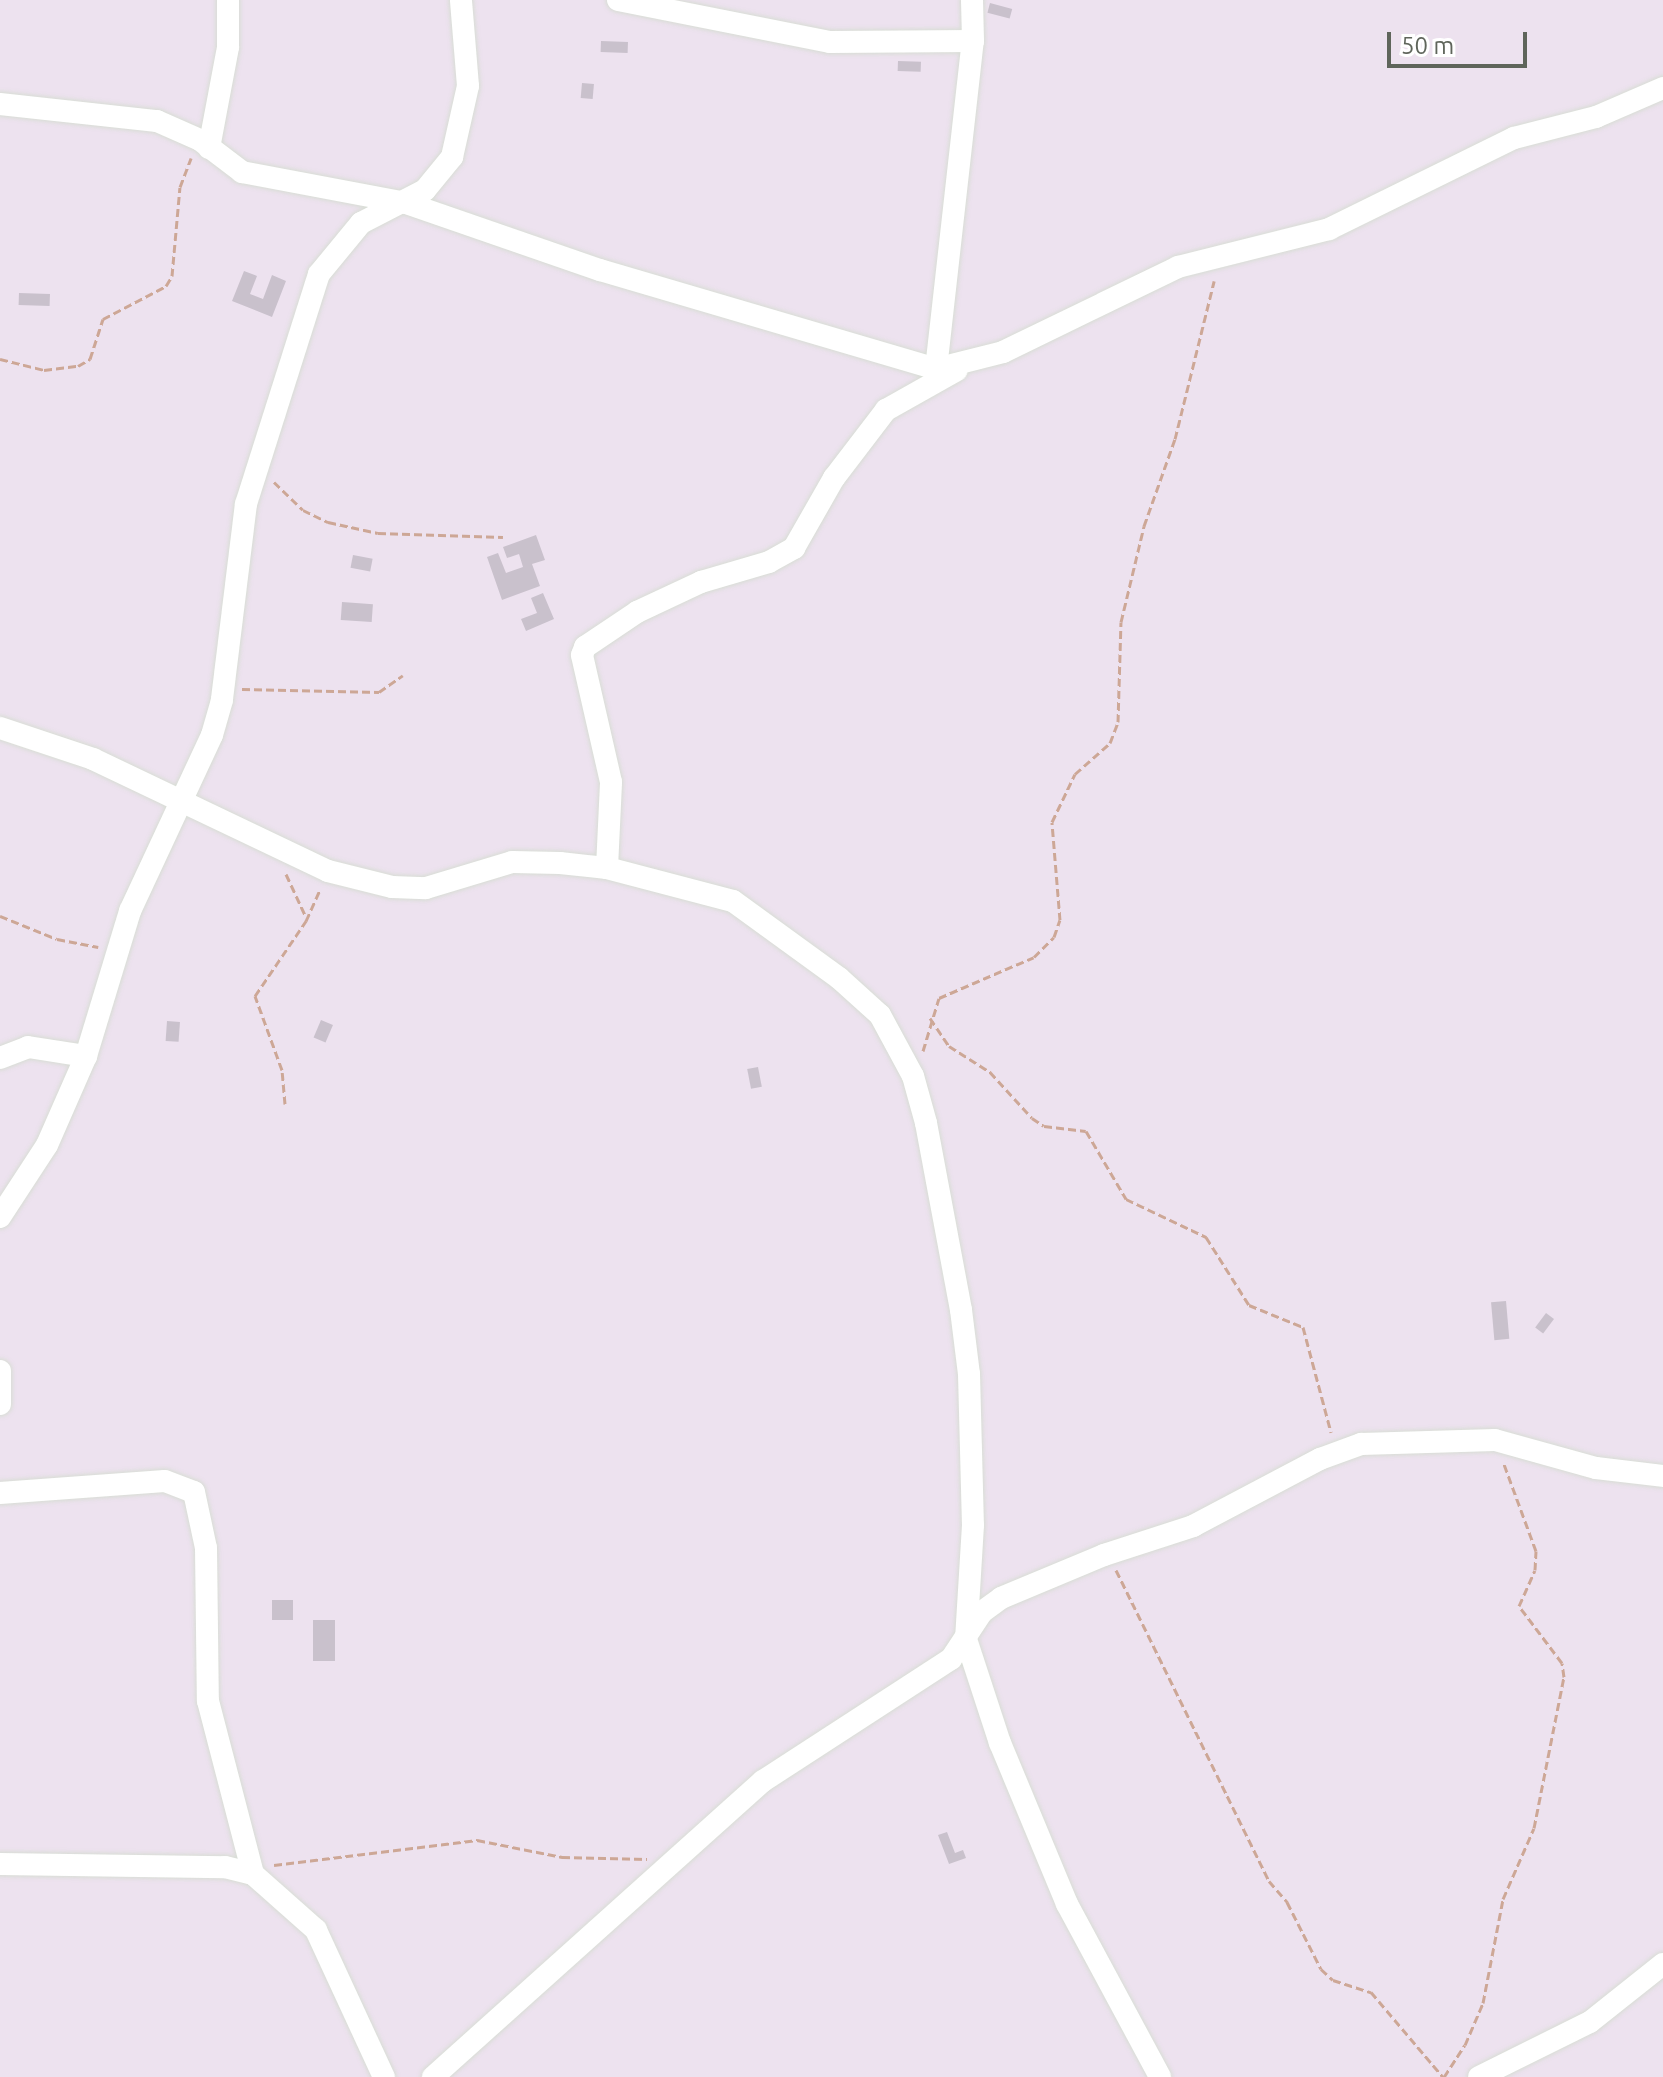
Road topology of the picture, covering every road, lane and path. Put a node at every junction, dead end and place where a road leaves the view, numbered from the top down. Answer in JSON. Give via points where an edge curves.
{"nodes":[{"id":1,"x":228,"y":0,"type":"edge"},
{"id":2,"x":461,"y":0,"type":"edge"},
{"id":3,"x":618,"y":0,"type":"edge"},
{"id":4,"x":972,"y":0,"type":"edge"},
{"id":5,"x":973,"y":41,"type":"junction"},
{"id":6,"x":1663,"y":88,"type":"edge"},
{"id":7,"x":0,"y":104,"type":"edge"},
{"id":8,"x":205,"y":144,"type":"junction"},
{"id":9,"x":406,"y":203,"type":"junction"},
{"id":10,"x":1219,"y":257,"type":"junction"},
{"id":11,"x":0,"y":359,"type":"edge"},
{"id":12,"x":968,"y":364,"type":"junction"},
{"id":13,"x":936,"y":369,"type":"junction"},
{"id":14,"x":258,"y":466,"type":"junction"},
{"id":15,"x":503,"y":537,"type":"dead end"},
{"id":16,"x":403,"y":675,"type":"dead end"},
{"id":17,"x":223,"y":688,"type":"junction"},
{"id":18,"x":0,"y":728,"type":"edge"},
{"id":19,"x":180,"y":803,"type":"junction"},
{"id":20,"x":265,"y":841,"type":"junction"},
{"id":21,"x":607,"y":868,"type":"junction"},
{"id":22,"x":328,"y":871,"type":"junction"},
{"id":23,"x":0,"y":916,"type":"edge"},
{"id":24,"x":306,"y":921,"type":"junction"},
{"id":25,"x":117,"y":952,"type":"junction"},
{"id":26,"x":930,"y":1018,"type":"junction"},
{"id":27,"x":86,"y":1056,"type":"junction"},
{"id":28,"x":0,"y":1058,"type":"edge"},
{"id":29,"x":913,"y":1076,"type":"junction"},
{"id":30,"x":285,"y":1104,"type":"dead end"},
{"id":31,"x":0,"y":1217,"type":"edge"},
{"id":32,"x":0,"y":1371,"type":"edge"},
{"id":33,"x":0,"y":1404,"type":"edge"},
{"id":34,"x":1507,"y":1442,"type":"junction"},
{"id":35,"x":1337,"y":1451,"type":"junction"},
{"id":36,"x":1663,"y":1476,"type":"edge"},
{"id":37,"x":0,"y":1493,"type":"edge"},
{"id":38,"x":1104,"y":1555,"type":"junction"},
{"id":39,"x":966,"y":1639,"type":"junction"},
{"id":40,"x":678,"y":1857,"type":"junction"},
{"id":41,"x":0,"y":1864,"type":"edge"},
{"id":42,"x":252,"y":1869,"type":"junction"},
{"id":43,"x":1663,"y":1964,"type":"edge"},
{"id":44,"x":384,"y":2077,"type":"edge"},
{"id":45,"x":433,"y":2077,"type":"edge"},
{"id":46,"x":1160,"y":2077,"type":"edge"},
{"id":47,"x":1444,"y":2077,"type":"edge"},
{"id":48,"x":1479,"y":2077,"type":"edge"}],
"edges":[{"from":1,"to":8,"type":"street","via":[[228,47]]},
{"from":2,"to":9,"type":"street","via":[[469,61],[460,129],[443,173]]},
{"from":3,"to":5,"type":"street","via":[[830,42]]},
{"from":4,"to":5,"type":"street"},
{"from":5,"to":13,"type":"street"},
{"from":6,"to":10,"type":"street","via":[[1596,117],[1514,138],[1329,229]]},
{"from":7,"to":8,"type":"street","via":[[138,117],[176,126]]},
{"from":8,"to":9,"type":"street","via":[[242,172]]},
{"from":8,"to":11,"type":"path","via":[[180,187],[172,276],[166,286],[103,319],[90,359],[78,366],[44,370]]},
{"from":9,"to":13,"type":"street","via":[[600,270]]},
{"from":9,"to":14,"type":"street","via":[[361,223],[319,274]]},
{"from":10,"to":12,"type":"street","via":[[1146,279],[1003,352]]},
{"from":10,"to":26,"type":"path","via":[[1180,420],[1144,526],[1121,622],[1118,722],[1110,743],[1075,774],[1052,822],[1063,903],[1060,920],[1044,949],[978,985],[939,998]]},
{"from":12,"to":13,"type":"street"},
{"from":12,"to":21,"type":"street","via":[[886,410],[834,478],[794,548],[637,612],[585,647],[582,655],[611,782]]},
{"from":14,"to":15,"type":"path","via":[[303,510],[328,522],[378,533]]},
{"from":14,"to":17,"type":"street","via":[[238,549]]},
{"from":16,"to":17,"type":"path","via":[[379,692]]},
{"from":17,"to":19,"type":"street","via":[[212,735]]},
{"from":18,"to":19,"type":"street","via":[[93,759]]},
{"from":19,"to":20,"type":"street"},
{"from":19,"to":25,"type":"street"},
{"from":20,"to":22,"type":"street"},
{"from":20,"to":24,"type":"path","via":[[299,894]]},
{"from":21,"to":22,"type":"street","via":[[512,862],[406,889]]},
{"from":21,"to":29,"type":"street","via":[[733,901],[758,916],[880,1015]]},
{"from":22,"to":24,"type":"path"},
{"from":23,"to":25,"type":"path","via":[[57,939]]},
{"from":24,"to":30,"type":"path","via":[[255,996],[282,1070]]},
{"from":25,"to":27,"type":"street"},
{"from":26,"to":29,"type":"path"},
{"from":26,"to":35,"type":"path","via":[[949,1046],[990,1072],[1032,1118],[1044,1126],[1086,1131],[1126,1199],[1206,1237],[1249,1305],[1303,1327]]},
{"from":27,"to":28,"type":"street","via":[[17,1047]]},
{"from":27,"to":31,"type":"street","via":[[47,1145]]},
{"from":29,"to":39,"type":"street","via":[[940,1195],[969,1374],[973,1525]]},
{"from":32,"to":33,"type":"street"},
{"from":34,"to":35,"type":"street","via":[[1431,1438]]},
{"from":34,"to":36,"type":"street","via":[[1596,1468]]},
{"from":34,"to":47,"type":"path","via":[[1509,1485],[1536,1551],[1535,1570],[1519,1606],[1562,1663],[1564,1677],[1534,1828],[1503,1899],[1483,2003]]},
{"from":35,"to":38,"type":"street","via":[[1235,1508]]},
{"from":37,"to":42,"type":"street","via":[[165,1481],[194,1492],[206,1548],[208,1701]]},
{"from":38,"to":39,"type":"street","via":[[1001,1598],[982,1612]]},
{"from":38,"to":47,"type":"path","via":[[1121,1577],[1269,1881],[1287,1902],[1321,1969],[1333,1980],[1371,1992]]},
{"from":39,"to":40,"type":"street","via":[[951,1659],[763,1781]]},
{"from":39,"to":46,"type":"street","via":[[1000,1743],[1067,1904]]},
{"from":40,"to":42,"type":"path","via":[[562,1857],[477,1840]]},
{"from":40,"to":45,"type":"street"},
{"from":41,"to":42,"type":"street"},
{"from":42,"to":44,"type":"street","via":[[316,1930]]},
{"from":43,"to":48,"type":"street","via":[[1590,2022]]}]}
